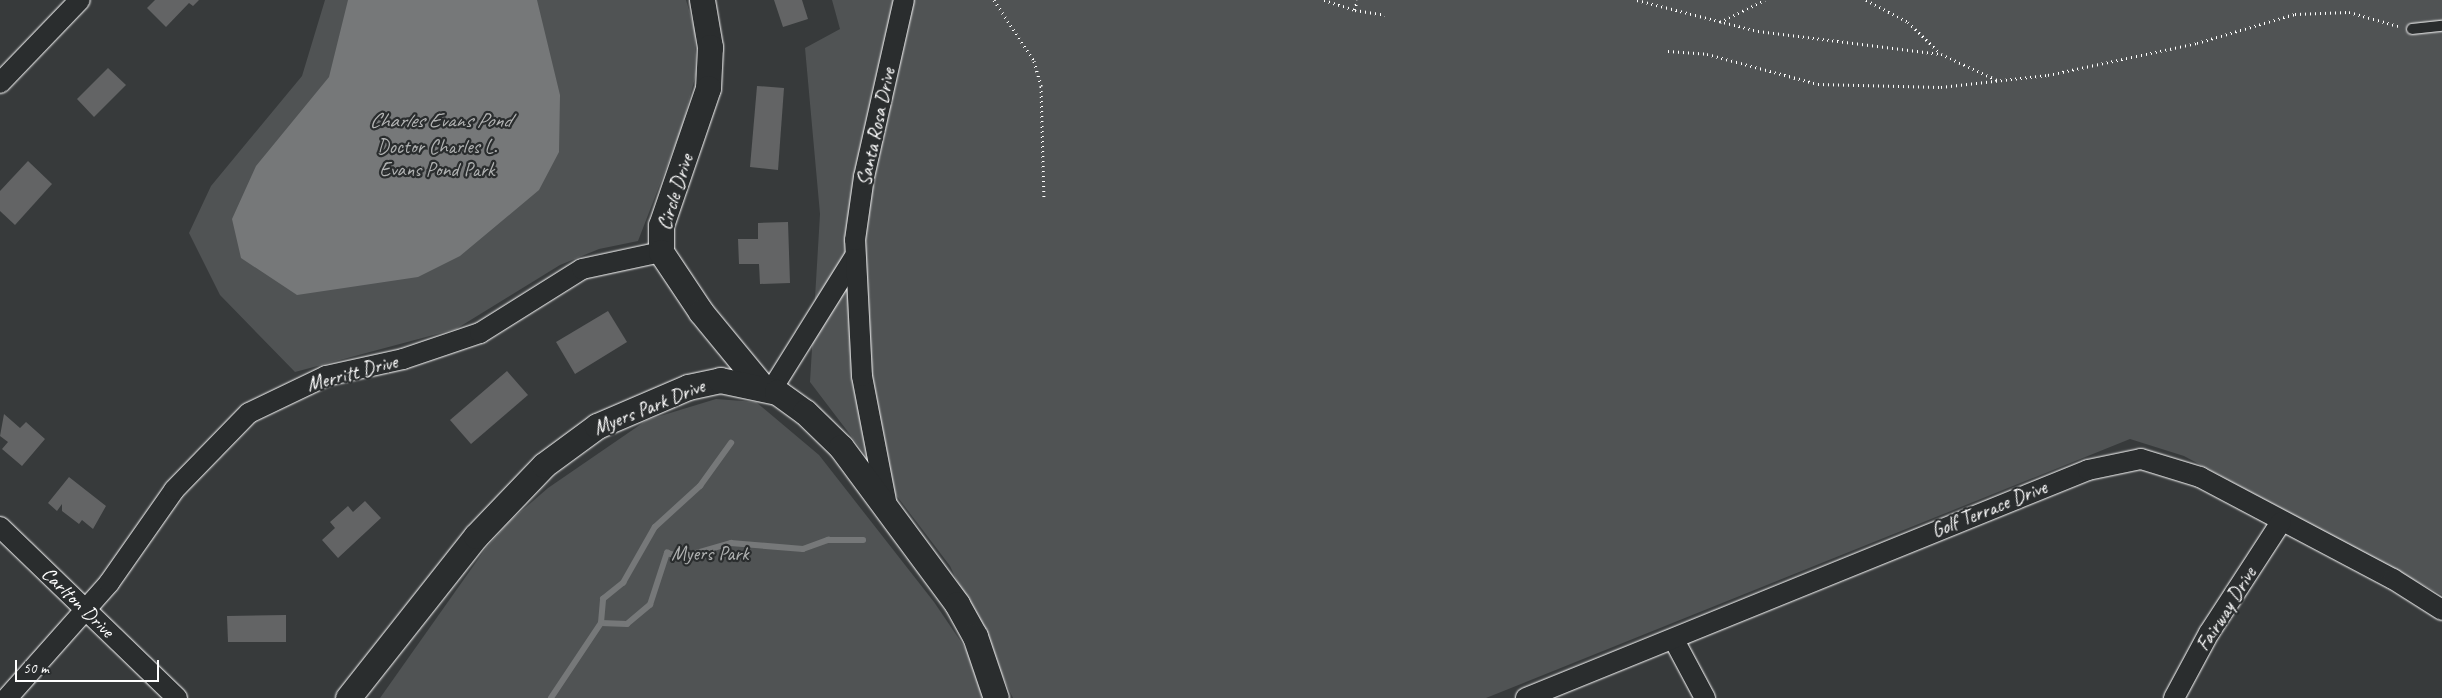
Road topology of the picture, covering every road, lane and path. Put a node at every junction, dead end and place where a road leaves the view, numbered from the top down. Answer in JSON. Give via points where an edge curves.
{"nodes":[{"id":1,"x":80,"y":0,"type":"edge"},
{"id":2,"x":702,"y":0,"type":"edge"},
{"id":3,"x":904,"y":0,"type":"edge"},
{"id":4,"x":994,"y":0,"type":"edge"},
{"id":5,"x":1324,"y":0,"type":"edge"},
{"id":6,"x":1357,"y":0,"type":"edge"},
{"id":7,"x":1637,"y":0,"type":"edge"},
{"id":8,"x":1765,"y":0,"type":"edge"},
{"id":9,"x":1866,"y":0,"type":"edge"},
{"id":10,"x":1355,"y":10,"type":"junction"},
{"id":11,"x":1385,"y":15,"type":"dead end"},
{"id":12,"x":1719,"y":22,"type":"junction"},
{"id":13,"x":2442,"y":26,"type":"edge"},
{"id":14,"x":2412,"y":29,"type":"joint"},
{"id":15,"x":1668,"y":51,"type":"dead end"},
{"id":16,"x":1941,"y":54,"type":"junction"},
{"id":17,"x":1998,"y":81,"type":"junction"},
{"id":18,"x":0,"y":83,"type":"edge"},
{"id":19,"x":1044,"y":197,"type":"dead end"},
{"id":20,"x":661,"y":252,"type":"junction"},
{"id":21,"x":855,"y":256,"type":"junction"},
{"id":22,"x":766,"y":388,"type":"junction"},
{"id":23,"x":887,"y":506,"type":"junction"},
{"id":24,"x":2280,"y":522,"type":"junction"},
{"id":25,"x":0,"y":527,"type":"edge"},
{"id":26,"x":86,"y":610,"type":"junction"},
{"id":27,"x":2442,"y":610,"type":"edge"},
{"id":28,"x":1674,"y":640,"type":"junction"},
{"id":29,"x":7,"y":698,"type":"edge"},
{"id":30,"x":177,"y":698,"type":"edge"},
{"id":31,"x":348,"y":698,"type":"edge"},
{"id":32,"x":996,"y":698,"type":"edge"},
{"id":33,"x":1526,"y":698,"type":"edge"},
{"id":34,"x":1705,"y":698,"type":"edge"},
{"id":35,"x":2174,"y":698,"type":"edge"}],
"edges":[{"from":1,"to":18,"type":"street"},
{"from":2,"to":20,"type":"street","name":"Circle Drive","via":[[710,47],[708,88],[661,225]]},
{"from":3,"to":21,"type":"street","name":"Santa Rosa Drive","via":[[864,177]]},
{"from":4,"to":19,"type":"path","via":[[1034,61],[1042,86]]},
{"from":5,"to":10,"type":"path"},
{"from":6,"to":10,"type":"path"},
{"from":7,"to":12,"type":"path"},
{"from":8,"to":12,"type":"path"},
{"from":9,"to":16,"type":"path","via":[[1908,22]]},
{"from":10,"to":11,"type":"path"},
{"from":12,"to":16,"type":"path"},
{"from":13,"to":14,"type":"lane"},
{"from":14,"to":17,"type":"path","via":[[2349,12],[2295,14],[2198,43],[2048,75]]},
{"from":15,"to":17,"type":"path","via":[[1707,54],[1818,84],[1941,87]]},
{"from":16,"to":17,"type":"path"},
{"from":20,"to":22,"type":"street","name":"Circle Drive","via":[[701,312]]},
{"from":20,"to":26,"type":"street","name":"Merritt Drive","via":[[582,269],[480,333],[403,359],[326,376],[249,413],[174,490]]},
{"from":21,"to":22,"type":"street","name":"Santa Rosa Drive"},
{"from":21,"to":23,"type":"street","name":"Santa Rosa Drive","via":[[862,376]]},
{"from":22,"to":23,"type":"street","name":"Myers Park Drive","via":[[806,412],[841,447]]},
{"from":22,"to":31,"type":"street","name":"Myers Park Drive","via":[[720,380],[688,387],[597,426],[573,441],[517,490],[482,529]]},
{"from":23,"to":32,"type":"street","name":"Myers Park Drive","via":[[975,636]]},
{"from":24,"to":27,"type":"street","name":"Golf Terrace Drive","via":[[2393,579]]},
{"from":24,"to":28,"type":"street","name":"Golf Terrace Drive","via":[[2184,470],[2158,461],[2130,461],[2088,470],[1737,610]]},
{"from":24,"to":35,"type":"street","name":"Fairway Drive","via":[[2209,633]]},
{"from":25,"to":26,"type":"street","name":"Carlton Drive"},
{"from":26,"to":29,"type":"street","name":"Merritt Drive"},
{"from":26,"to":30,"type":"street","name":"Carlton Drive"},
{"from":28,"to":33,"type":"street","name":"Golf Terrace Drive"},
{"from":28,"to":34,"type":"street"}]}
